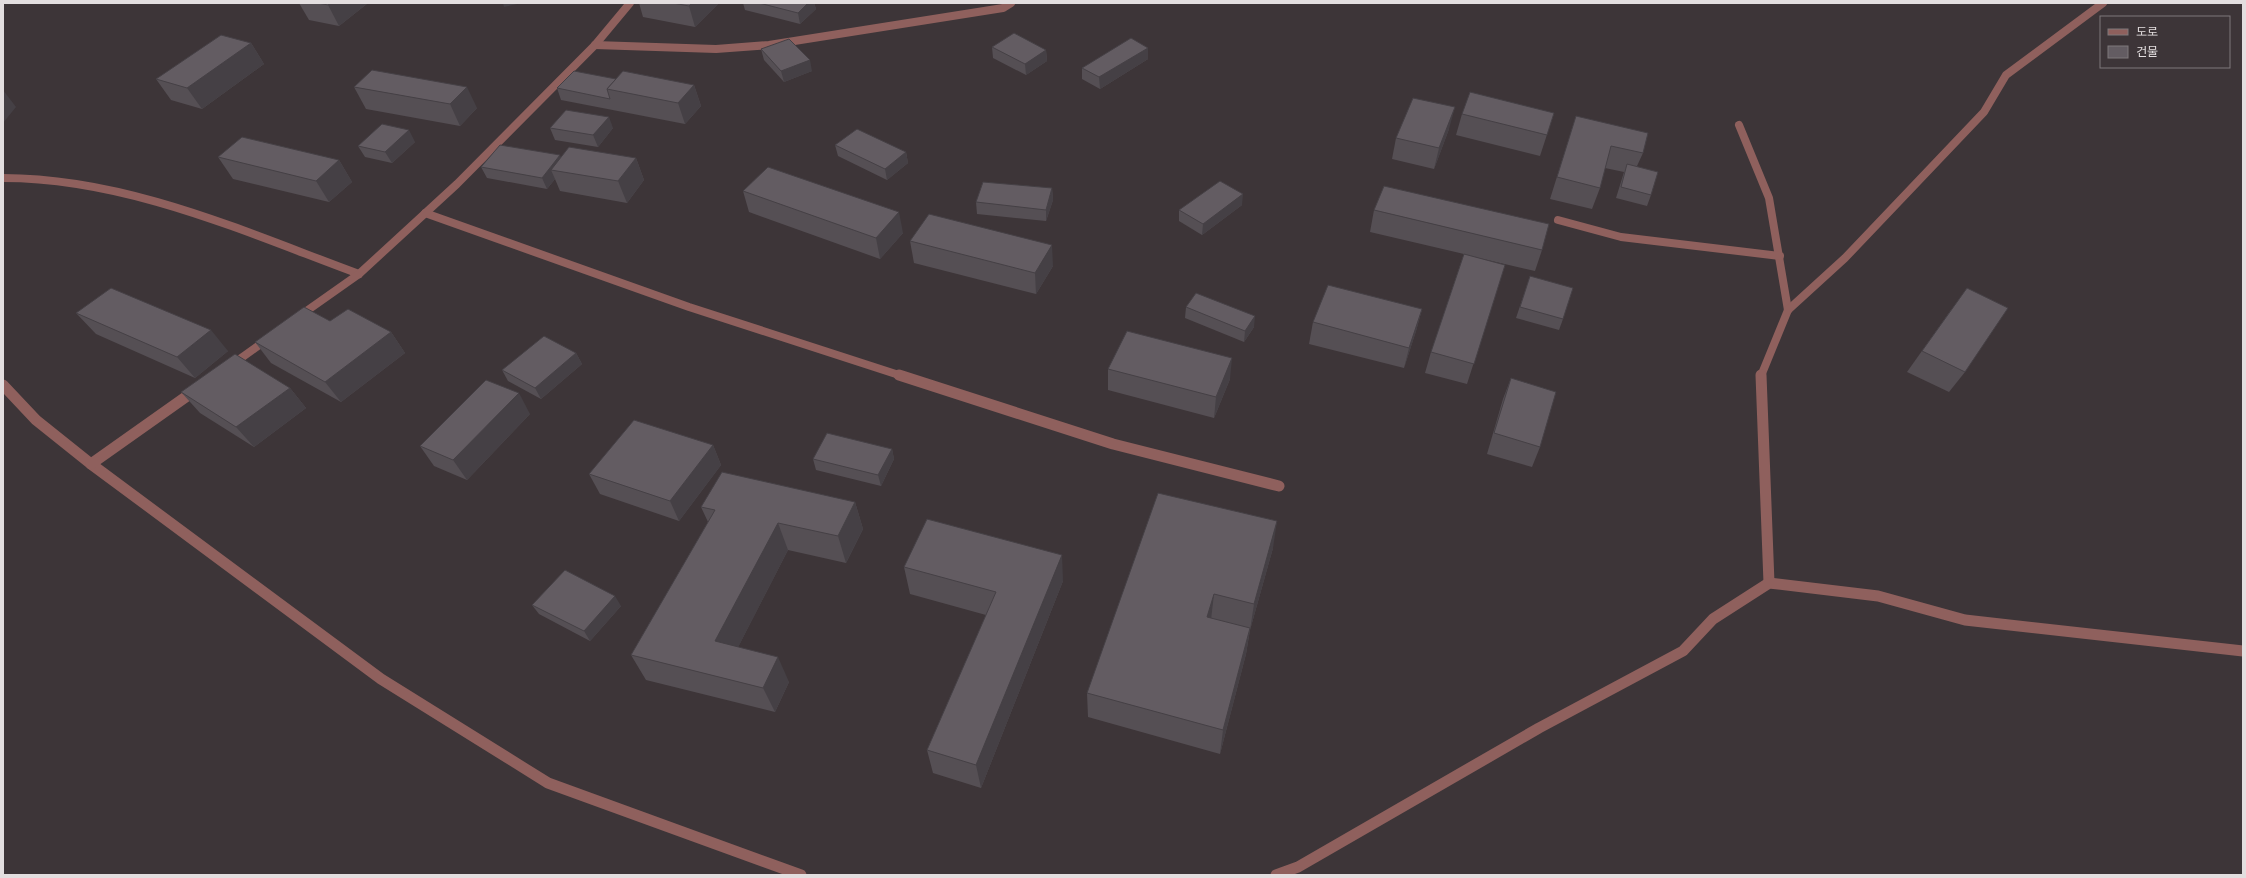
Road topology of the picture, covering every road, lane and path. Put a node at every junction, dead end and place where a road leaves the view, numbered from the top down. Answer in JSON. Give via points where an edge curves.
{"nodes":[{"id":1,"x":630,"y":3,"type":"edge"},
{"id":2,"x":1010,"y":3,"type":"edge"},
{"id":3,"x":2103,"y":3,"type":"edge"},
{"id":4,"x":595,"y":44,"type":"junction"},
{"id":5,"x":1739,"y":125,"type":"dead end"},
{"id":6,"x":3,"y":178,"type":"edge"},
{"id":7,"x":425,"y":213,"type":"junction"},
{"id":8,"x":1558,"y":220,"type":"dead end"},
{"id":9,"x":1780,"y":256,"type":"junction"},
{"id":10,"x":359,"y":274,"type":"junction"},
{"id":11,"x":1788,"y":310,"type":"junction"},
{"id":12,"x":289,"y":324,"type":"edge"},
{"id":13,"x":276,"y":333,"type":"edge"},
{"id":14,"x":225,"y":369,"type":"edge"},
{"id":15,"x":206,"y":383,"type":"edge"},
{"id":16,"x":3,"y":385,"type":"edge"},
{"id":17,"x":91,"y":464,"type":"junction"},
{"id":18,"x":1279,"y":486,"type":"dead end"},
{"id":19,"x":1769,"y":583,"type":"junction"},
{"id":20,"x":2243,"y":651,"type":"edge"},
{"id":21,"x":801,"y":875,"type":"edge"},
{"id":22,"x":1276,"y":875,"type":"edge"}],
"edges":[{"from":1,"to":4,"type":"street"},
{"from":2,"to":4,"type":"street","via":[[1003,8],[769,45],[716,49]]},
{"from":3,"to":11,"type":"street","via":[[2006,75],[1984,112],[1845,258]]},
{"from":4,"to":7,"type":"street"},
{"from":5,"to":9,"type":"street","via":[[1769,198]]},
{"from":6,"to":10,"type":"street","via":[[48,179],[107,190],[180,210]]},
{"from":7,"to":10,"type":"street"},
{"from":7,"to":18,"type":"street","via":[[689,307],[1113,444]]},
{"from":8,"to":9,"type":"street","via":[[1621,236]]},
{"from":9,"to":11,"type":"street"},
{"from":10,"to":12,"type":"street"},
{"from":11,"to":19,"type":"street","via":[[1761,376]]},
{"from":13,"to":14,"type":"street"},
{"from":15,"to":17,"type":"street"},
{"from":16,"to":17,"type":"street","via":[[36,420]]},
{"from":17,"to":21,"type":"street","via":[[381,679],[548,784]]},
{"from":19,"to":20,"type":"street","via":[[1878,596],[1965,620]]},
{"from":19,"to":22,"type":"street","via":[[1712,619],[1683,651],[1539,728],[1298,867]]}]}
